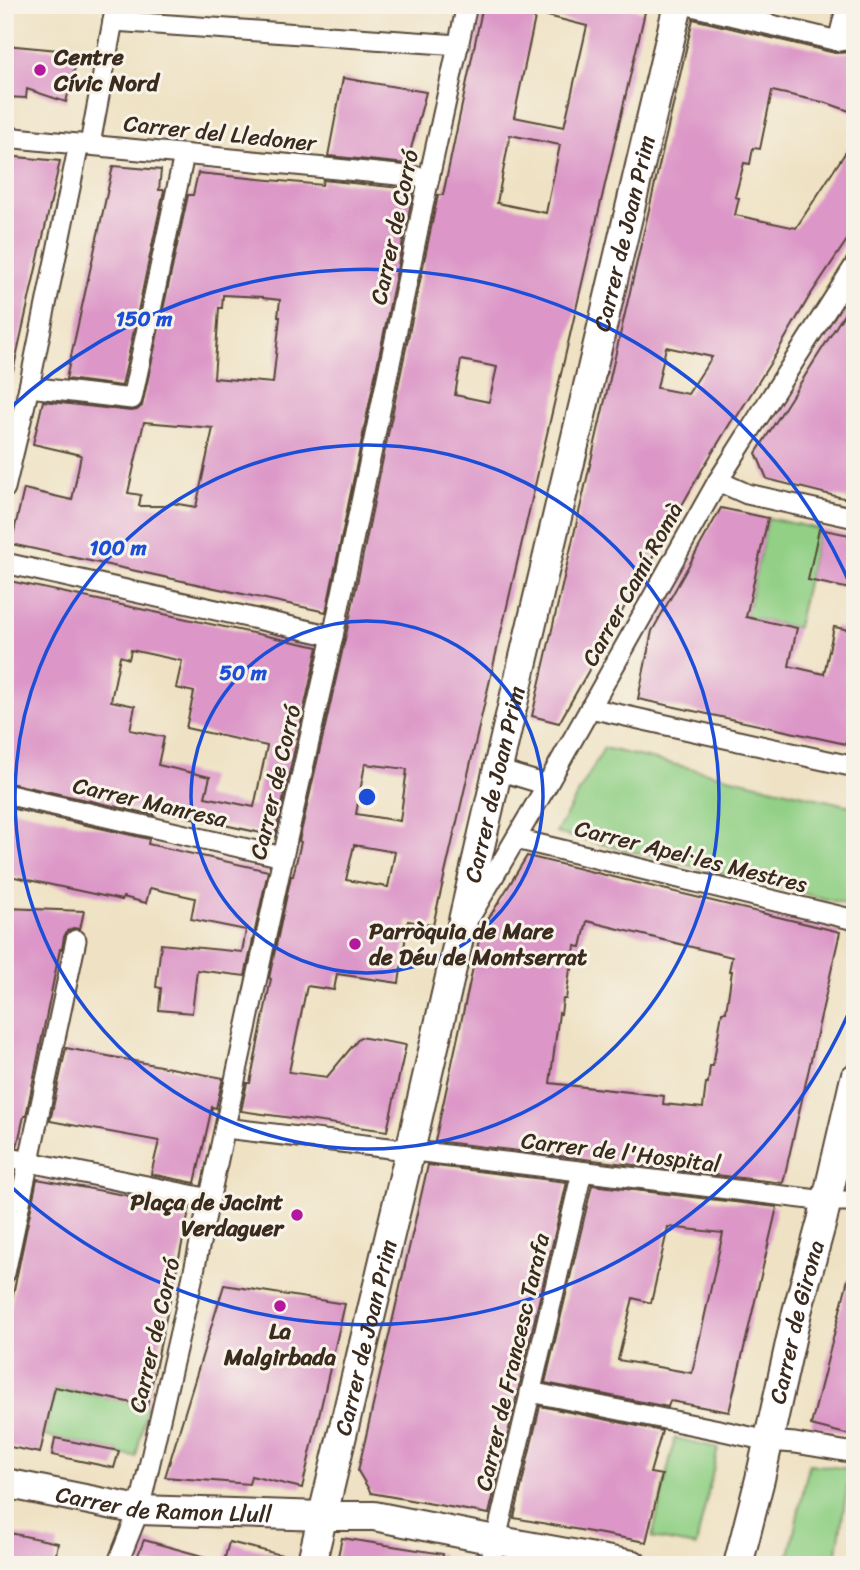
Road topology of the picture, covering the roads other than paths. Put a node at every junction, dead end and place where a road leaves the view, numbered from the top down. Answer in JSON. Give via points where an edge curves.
{"nodes":[{"id":1,"x":467,"y":5,"type":"edge"},
{"id":2,"x":678,"y":5,"type":"edge"},
{"id":3,"x":847,"y":5,"type":"edge"},
{"id":4,"x":692,"y":6,"type":"edge"},
{"id":5,"x":114,"y":13,"type":"edge"},
{"id":6,"x":847,"y":40,"type":"edge"},
{"id":7,"x":458,"y":45,"type":"junction"},
{"id":8,"x":5,"y":137,"type":"edge"},
{"id":9,"x":84,"y":144,"type":"junction"},
{"id":10,"x":184,"y":155,"type":"junction"},
{"id":11,"x":429,"y":178,"type":"junction"},
{"id":12,"x":855,"y":265,"type":"edge"},
{"id":13,"x":29,"y":387,"type":"junction"},
{"id":14,"x":718,"y":481,"type":"junction"},
{"id":15,"x":5,"y":488,"type":"edge"},
{"id":16,"x":855,"y":518,"type":"edge"},
{"id":17,"x":5,"y":563,"type":"edge"},
{"id":18,"x":333,"y":636,"type":"junction"},
{"id":19,"x":590,"y":708,"type":"junction"},
{"id":20,"x":855,"y":767,"type":"edge"},
{"id":21,"x":498,"y":771,"type":"junction"},
{"id":22,"x":547,"y":785,"type":"junction"},
{"id":23,"x":5,"y":794,"type":"edge"},
{"id":24,"x":516,"y":839,"type":"junction"},
{"id":25,"x":283,"y":857,"type":"junction"},
{"id":26,"x":855,"y":920,"type":"edge"},
{"id":27,"x":460,"y":933,"type":"junction"},
{"id":28,"x":76,"y":940,"type":"dead end"},
{"id":29,"x":855,"y":1078,"type":"edge"},
{"id":30,"x":225,"y":1128,"type":"junction"},
{"id":31,"x":410,"y":1151,"type":"junction"},
{"id":32,"x":5,"y":1157,"type":"edge"},
{"id":33,"x":30,"y":1162,"type":"junction"},
{"id":34,"x":582,"y":1171,"type":"junction"},
{"id":35,"x":209,"y":1199,"type":"junction"},
{"id":36,"x":826,"y":1201,"type":"junction"},
{"id":37,"x":855,"y":1201,"type":"edge"},
{"id":38,"x":5,"y":1273,"type":"edge"},
{"id":39,"x":530,"y":1392,"type":"junction"},
{"id":40,"x":768,"y":1441,"type":"junction"},
{"id":41,"x":855,"y":1453,"type":"edge"},
{"id":42,"x":5,"y":1483,"type":"edge"},
{"id":43,"x":139,"y":1510,"type":"junction"},
{"id":44,"x":323,"y":1516,"type":"junction"},
{"id":45,"x":492,"y":1553,"type":"edge"},
{"id":46,"x":117,"y":1565,"type":"edge"},
{"id":47,"x":311,"y":1565,"type":"edge"},
{"id":48,"x":633,"y":1565,"type":"edge"},
{"id":49,"x":738,"y":1565,"type":"edge"}],
"edges":[{"from":1,"to":7,"type":"street","name":"Carrer de Corró"},
{"from":2,"to":21,"type":"street","name":"Carrer de Joan Prim"},
{"from":3,"to":6,"type":"street"},
{"from":4,"to":6,"type":"street"},
{"from":5,"to":7,"type":"street"},
{"from":5,"to":9,"type":"street"},
{"from":7,"to":11,"type":"street","name":"Carrer de Corró"},
{"from":8,"to":9,"type":"street","name":"Carrer del Lledoner"},
{"from":9,"to":10,"type":"street","name":"Carrer del Lledoner"},
{"from":9,"to":13,"type":"street"},
{"from":10,"to":11,"type":"street","name":"Carrer del Lledoner"},
{"from":10,"to":13,"type":"street","via":[[132,399]]},
{"from":11,"to":18,"type":"street","name":"Carrer de Corró"},
{"from":12,"to":14,"type":"street","name":"Carrer Camí Romà"},
{"from":13,"to":15,"type":"street"},
{"from":14,"to":16,"type":"street","via":[[747,494]]},
{"from":14,"to":19,"type":"street","name":"Carrer Camí Romà"},
{"from":17,"to":18,"type":"street"},
{"from":18,"to":25,"type":"street","name":"Carrer de Corró"},
{"from":19,"to":20,"type":"street"},
{"from":19,"to":22,"type":"street","name":"Carrer Camí Romà"},
{"from":21,"to":22,"type":"street"},
{"from":21,"to":27,"type":"street","name":"Carrer de Joan Prim"},
{"from":22,"to":24,"type":"street","name":"Carrer Camí Romà"},
{"from":23,"to":25,"type":"street","name":"Carrer Manresa"},
{"from":24,"to":26,"type":"street","name":"Carrer Apel·les Mestres"},
{"from":24,"to":27,"type":"street","name":"Carrer Camí Romà"},
{"from":25,"to":30,"type":"street","name":"Carrer de Corró"},
{"from":27,"to":31,"type":"street","name":"Carrer de Joan Prim"},
{"from":28,"to":33,"type":"street"},
{"from":29,"to":36,"type":"street","name":"Carrer de Girona"},
{"from":30,"to":31,"type":"street","name":"Carrer de l'Hospital"},
{"from":30,"to":35,"type":"street","name":"Carrer de Corró"},
{"from":31,"to":34,"type":"street","name":"Carrer de l'Hospital"},
{"from":31,"to":44,"type":"street","name":"Carrer de Joan Prim"},
{"from":32,"to":33,"type":"street"},
{"from":33,"to":35,"type":"street"},
{"from":33,"to":38,"type":"street"},
{"from":34,"to":36,"type":"street","name":"Carrer de l'Hospital"},
{"from":34,"to":39,"type":"street","name":"Carrer de Francesc Tarafa"},
{"from":35,"to":43,"type":"street","name":"Carrer de Corró"},
{"from":36,"to":37,"type":"street","name":"Carrer de l'Hospital"},
{"from":36,"to":40,"type":"street","name":"Carrer de Girona"},
{"from":39,"to":40,"type":"street"},
{"from":39,"to":45,"type":"street","name":"Carrer de Francesc Tarafa"},
{"from":40,"to":41,"type":"street"},
{"from":40,"to":49,"type":"street","name":"Carrer de Girona"},
{"from":42,"to":43,"type":"street","name":"Carrer de Ramon Llull"},
{"from":43,"to":44,"type":"street","name":"Carrer de Ramon Llull"},
{"from":43,"to":46,"type":"street","name":"Carrer de Corró"},
{"from":44,"to":45,"type":"street","name":"Carrer de Ramon Llull","via":[[374,1516]]},
{"from":44,"to":47,"type":"street","name":"Carrer de Joan Prim"},
{"from":45,"to":48,"type":"street","name":"Carrer de Ramon Llull"}]}
